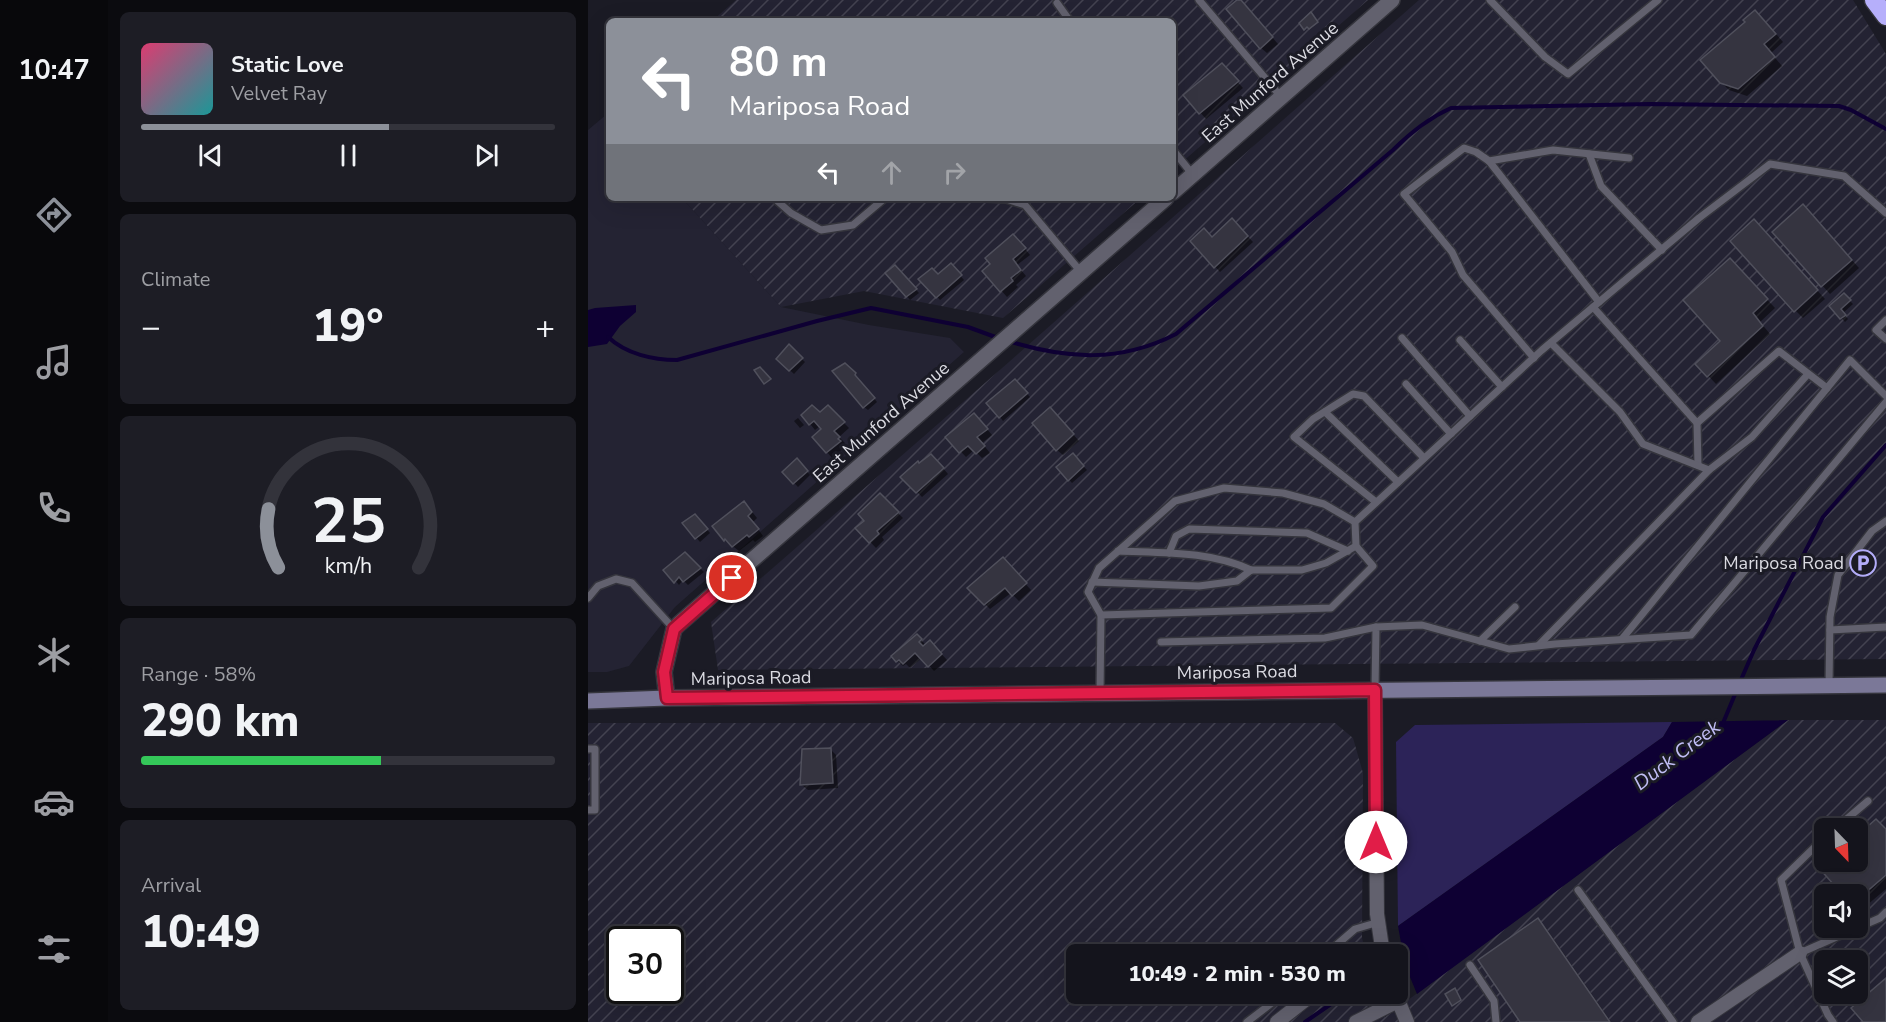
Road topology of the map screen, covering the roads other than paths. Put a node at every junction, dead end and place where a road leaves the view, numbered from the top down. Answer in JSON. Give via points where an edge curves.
{"nodes":[{"id":1,"x":1199,"y":0,"type":"edge"},
{"id":2,"x":1392,"y":0,"type":"edge"},
{"id":3,"x":1490,"y":0,"type":"edge"},
{"id":4,"x":1658,"y":0,"type":"edge"},
{"id":5,"x":1874,"y":0,"type":"edge"},
{"id":6,"x":1057,"y":3,"type":"dead end"},
{"id":7,"x":1886,"y":16,"type":"edge"},
{"id":8,"x":1069,"y":18,"type":"edge"},
{"id":9,"x":1282,"y":98,"type":"junction"},
{"id":10,"x":1176,"y":154,"type":"edge"},
{"id":11,"x":1589,"y":154,"type":"junction"},
{"id":12,"x":1629,"y":158,"type":"dead end"},
{"id":13,"x":1489,"y":161,"type":"junction"},
{"id":14,"x":1193,"y":175,"type":"junction"},
{"id":15,"x":1176,"y":189,"type":"edge"},
{"id":16,"x":777,"y":201,"type":"edge"},
{"id":17,"x":881,"y":201,"type":"edge"},
{"id":18,"x":1012,"y":201,"type":"edge"},
{"id":19,"x":1163,"y":201,"type":"edge"},
{"id":20,"x":1886,"y":213,"type":"edge"},
{"id":21,"x":1662,"y":250,"type":"junction"},
{"id":22,"x":1081,"y":272,"type":"junction"},
{"id":23,"x":1596,"y":304,"type":"junction"},
{"id":24,"x":1886,"y":320,"type":"edge"},
{"id":25,"x":1402,"y":338,"type":"dead end"},
{"id":26,"x":1886,"y":339,"type":"edge"},
{"id":27,"x":1460,"y":340,"type":"dead end"},
{"id":28,"x":1551,"y":343,"type":"junction"},
{"id":29,"x":1534,"y":358,"type":"junction"},
{"id":30,"x":1808,"y":374,"type":"junction"},
{"id":31,"x":1406,"y":384,"type":"dead end"},
{"id":32,"x":1502,"y":387,"type":"junction"},
{"id":33,"x":1827,"y":388,"type":"junction"},
{"id":34,"x":1886,"y":396,"type":"edge"},
{"id":35,"x":1886,"y":402,"type":"edge"},
{"id":36,"x":1325,"y":412,"type":"junction"},
{"id":37,"x":1470,"y":416,"type":"junction"},
{"id":38,"x":1697,"y":423,"type":"junction"},
{"id":39,"x":1451,"y":434,"type":"junction"},
{"id":40,"x":1424,"y":458,"type":"junction"},
{"id":41,"x":1698,"y":465,"type":"junction"},
{"id":42,"x":1709,"y":470,"type":"junction"},
{"id":43,"x":1398,"y":482,"type":"junction"},
{"id":44,"x":1376,"y":502,"type":"junction"},
{"id":45,"x":1886,"y":521,"type":"edge"},
{"id":46,"x":1354,"y":522,"type":"junction"},
{"id":47,"x":1356,"y":546,"type":"junction"},
{"id":48,"x":1348,"y":550,"type":"junction"},
{"id":49,"x":1118,"y":551,"type":"junction"},
{"id":50,"x":1169,"y":553,"type":"junction"},
{"id":51,"x":1251,"y":570,"type":"junction"},
{"id":52,"x":1092,"y":582,"type":"junction"},
{"id":53,"x":588,"y":598,"type":"edge"},
{"id":54,"x":1515,"y":607,"type":"dead end"},
{"id":55,"x":1101,"y":615,"type":"junction"},
{"id":56,"x":1376,"y":627,"type":"junction"},
{"id":57,"x":1886,"y":627,"type":"edge"},
{"id":58,"x":674,"y":629,"type":"junction"},
{"id":59,"x":1830,"y":630,"type":"junction"},
{"id":60,"x":1622,"y":639,"type":"junction"},
{"id":61,"x":1480,"y":641,"type":"junction"},
{"id":62,"x":1161,"y":642,"type":"dead end"},
{"id":63,"x":1539,"y":645,"type":"junction"},
{"id":64,"x":1886,"y":685,"type":"edge"},
{"id":65,"x":1829,"y":686,"type":"junction"},
{"id":66,"x":1375,"y":690,"type":"junction"},
{"id":67,"x":1100,"y":693,"type":"junction"},
{"id":68,"x":667,"y":698,"type":"junction"},
{"id":69,"x":588,"y":701,"type":"edge"},
{"id":70,"x":588,"y":749,"type":"edge"},
{"id":71,"x":1868,"y":801,"type":"dead end"},
{"id":72,"x":588,"y":810,"type":"edge"},
{"id":73,"x":1848,"y":818,"type":"edge"},
{"id":74,"x":1814,"y":847,"type":"edge"},
{"id":75,"x":1578,"y":890,"type":"dead end"},
{"id":76,"x":1884,"y":917,"type":"edge"},
{"id":77,"x":1378,"y":922,"type":"junction"},
{"id":78,"x":1338,"y":944,"type":"edge"},
{"id":79,"x":1378,"y":944,"type":"edge"},
{"id":80,"x":1800,"y":953,"type":"junction"},
{"id":81,"x":1470,"y":965,"type":"dead end"},
{"id":82,"x":1273,"y":1004,"type":"edge"},
{"id":83,"x":1300,"y":1004,"type":"edge"},
{"id":84,"x":1386,"y":1004,"type":"edge"},
{"id":85,"x":1400,"y":1004,"type":"edge"},
{"id":86,"x":1247,"y":1022,"type":"edge"},
{"id":87,"x":1276,"y":1022,"type":"edge"},
{"id":88,"x":1356,"y":1022,"type":"edge"},
{"id":89,"x":1407,"y":1022,"type":"edge"},
{"id":90,"x":1496,"y":1022,"type":"edge"},
{"id":91,"x":1673,"y":1022,"type":"edge"},
{"id":92,"x":1698,"y":1022,"type":"edge"},
{"id":93,"x":1833,"y":1022,"type":"edge"}],
"edges":[{"from":1,"to":9,"type":"lane"},
{"from":2,"to":9,"type":"street","name":"East Munford Avenue"},
{"from":3,"to":4,"type":"lane","via":[[1545,57],[1568,74]]},
{"from":5,"to":7,"type":"highway"},
{"from":6,"to":8,"type":"lane"},
{"from":9,"to":14,"type":"street","name":"East Munford Avenue"},
{"from":10,"to":14,"type":"lane"},
{"from":11,"to":12,"type":"lane"},
{"from":11,"to":13,"type":"lane","via":[[1553,150]]},
{"from":11,"to":21,"type":"lane","via":[[1601,186]]},
{"from":13,"to":23,"type":"lane"},
{"from":13,"to":29,"type":"lane","via":[[1464,148],[1404,194],[1452,252],[1463,275]]},
{"from":14,"to":15,"type":"street","name":"East Munford Avenue"},
{"from":16,"to":17,"type":"lane","via":[[820,230],[853,225]]},
{"from":18,"to":22,"type":"lane","via":[[1025,205]]},
{"from":19,"to":22,"type":"street","name":"East Munford Avenue"},
{"from":20,"to":21,"type":"lane","via":[[1844,176],[1770,164]]},
{"from":21,"to":23,"type":"lane"},
{"from":22,"to":58,"type":"street","name":"East Munford Avenue"},
{"from":23,"to":28,"type":"lane"},
{"from":23,"to":38,"type":"lane"},
{"from":24,"to":26,"type":"lane","via":[[1876,330]]},
{"from":25,"to":37,"type":"lane"},
{"from":27,"to":32,"type":"lane"},
{"from":28,"to":29,"type":"lane"},
{"from":28,"to":41,"type":"lane","via":[[1620,412],[1643,444]]},
{"from":29,"to":32,"type":"lane"},
{"from":30,"to":33,"type":"lane"},
{"from":30,"to":38,"type":"lane","via":[[1779,351]]},
{"from":30,"to":42,"type":"lane","via":[[1752,437]]},
{"from":31,"to":39,"type":"lane"},
{"from":32,"to":37,"type":"lane"},
{"from":33,"to":34,"type":"lane","via":[[1850,360]]},
{"from":33,"to":60,"type":"lane"},
{"from":35,"to":60,"type":"lane","via":[[1691,635]]},
{"from":36,"to":40,"type":"lane","via":[[1353,394],[1364,396]]},
{"from":36,"to":43,"type":"lane"},
{"from":36,"to":44,"type":"lane","via":[[1294,438]]},
{"from":37,"to":39,"type":"lane"},
{"from":38,"to":41,"type":"lane"},
{"from":39,"to":40,"type":"lane"},
{"from":40,"to":43,"type":"lane"},
{"from":41,"to":42,"type":"lane"},
{"from":42,"to":63,"type":"lane"},
{"from":43,"to":44,"type":"lane"},
{"from":44,"to":46,"type":"lane"},
{"from":45,"to":59,"type":"lane","via":[[1872,531],[1838,575]]},
{"from":46,"to":47,"type":"lane"},
{"from":46,"to":49,"type":"lane","via":[[1324,504],[1283,493],[1224,488],[1175,501]]},
{"from":47,"to":48,"type":"lane"},
{"from":47,"to":55,"type":"lane","via":[[1373,566],[1331,608]]},
{"from":48,"to":50,"type":"lane","via":[[1307,533],[1188,529],[1176,536]]},
{"from":48,"to":51,"type":"lane","via":[[1326,563],[1302,570]]},
{"from":49,"to":50,"type":"lane"},
{"from":49,"to":52,"type":"lane","via":[[1098,568]]},
{"from":50,"to":51,"type":"lane","via":[[1234,562]]},
{"from":51,"to":52,"type":"lane","via":[[1237,581],[1199,586]]},
{"from":52,"to":55,"type":"lane","via":[[1088,592]]},
{"from":53,"to":58,"type":"lane","via":[[598,586],[616,579],[632,583]]},
{"from":54,"to":61,"type":"lane"},
{"from":55,"to":67,"type":"lane"},
{"from":56,"to":61,"type":"lane","via":[[1422,625]]},
{"from":56,"to":62,"type":"lane","via":[[1325,638]]},
{"from":56,"to":66,"type":"lane"},
{"from":57,"to":59,"type":"lane"},
{"from":58,"to":68,"type":"street","via":[[664,672]]},
{"from":59,"to":65,"type":"lane"},
{"from":60,"to":63,"type":"lane"},
{"from":61,"to":63,"type":"lane","via":[[1509,649]]},
{"from":64,"to":65,"type":"main road","name":"Mariposa Road"},
{"from":65,"to":66,"type":"main road","name":"Mariposa Road"},
{"from":66,"to":67,"type":"main road","name":"Mariposa Road"},
{"from":66,"to":77,"type":"street"},
{"from":67,"to":68,"type":"main road","name":"Mariposa Road"},
{"from":68,"to":69,"type":"main road","name":"Mariposa Road"},
{"from":70,"to":72,"type":"lane","via":[[595,749],[595,810]]},
{"from":71,"to":73,"type":"lane"},
{"from":74,"to":80,"type":"lane","via":[[1781,880]]},
{"from":75,"to":91,"type":"lane"},
{"from":76,"to":80,"type":"lane"},
{"from":77,"to":78,"type":"lane","via":[[1355,929]]},
{"from":77,"to":79,"type":"street"},
{"from":80,"to":92,"type":"street"},
{"from":80,"to":93,"type":"lane"},
{"from":81,"to":90,"type":"lane","via":[[1494,1001]]},
{"from":82,"to":86,"type":"lane"},
{"from":83,"to":87,"type":"street"},
{"from":84,"to":88,"type":"street"},
{"from":85,"to":89,"type":"street"}]}
